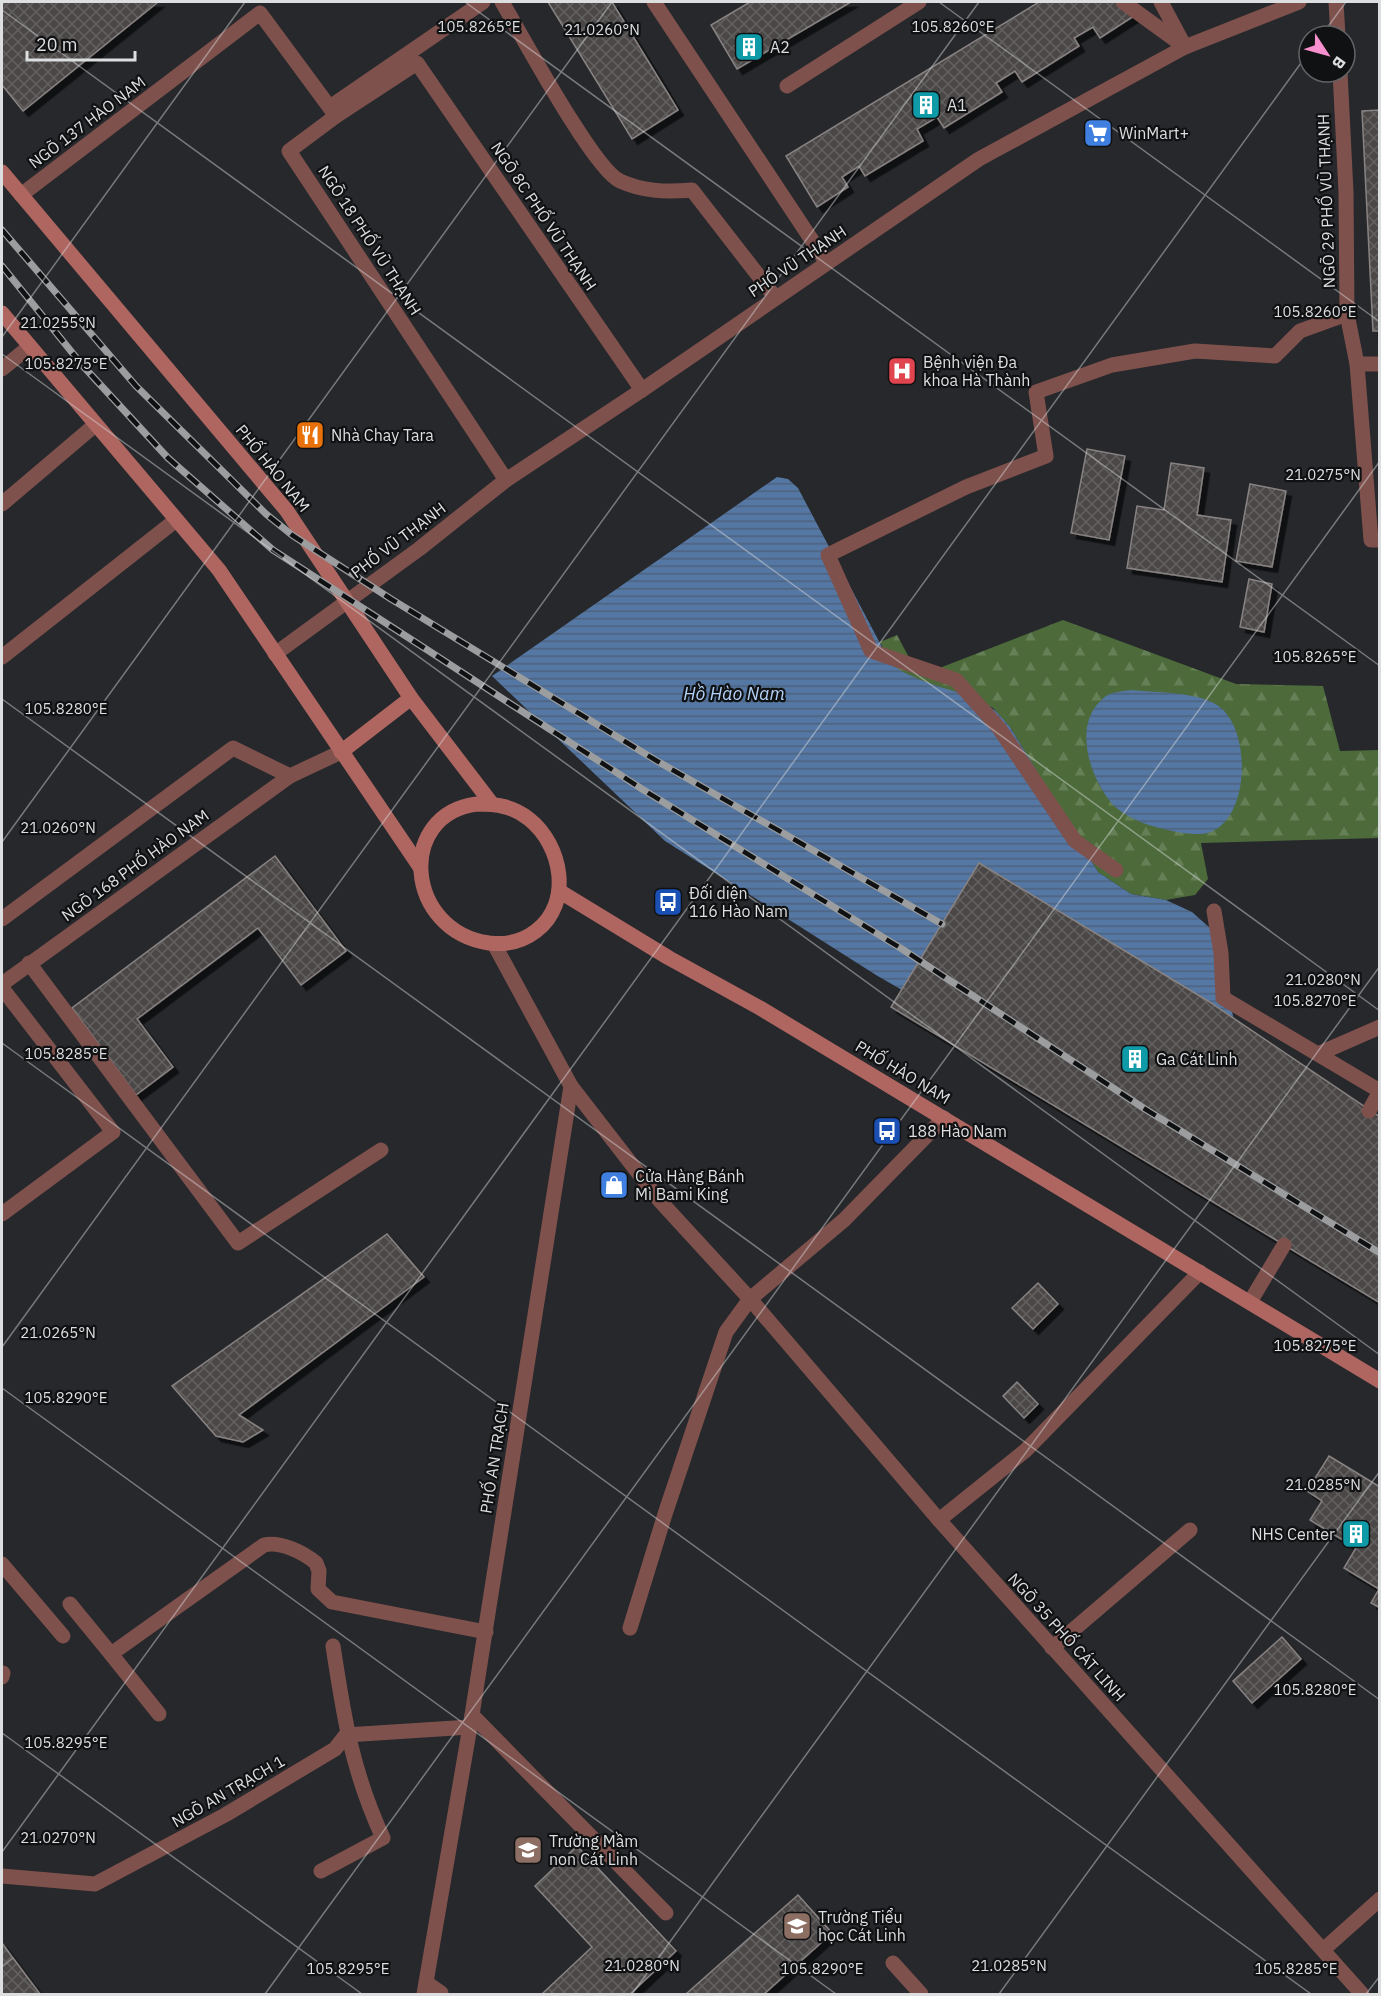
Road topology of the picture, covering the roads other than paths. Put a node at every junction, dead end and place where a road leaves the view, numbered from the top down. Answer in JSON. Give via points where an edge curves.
{"nodes":[{"id":1,"x":483,"y":2,"type":"edge"},
{"id":2,"x":502,"y":2,"type":"edge"},
{"id":3,"x":654,"y":2,"type":"edge"},
{"id":4,"x":919,"y":2,"type":"edge"},
{"id":5,"x":1123,"y":2,"type":"edge"},
{"id":6,"x":1161,"y":2,"type":"edge"},
{"id":7,"x":1299,"y":2,"type":"edge"},
{"id":8,"x":1336,"y":2,"type":"edge"},
{"id":9,"x":1337,"y":24,"type":"edge"},
{"id":10,"x":1185,"y":47,"type":"junction"},
{"id":11,"x":417,"y":63,"type":"joint"},
{"id":12,"x":1341,"y":84,"type":"edge"},
{"id":13,"x":787,"y":86,"type":"dead end"},
{"id":14,"x":333,"y":111,"type":"junction"},
{"id":15,"x":2,"y":172,"type":"edge"},
{"id":16,"x":21,"y":195,"type":"junction"},
{"id":17,"x":827,"y":262,"type":"junction"},
{"id":18,"x":775,"y":297,"type":"junction"},
{"id":19,"x":2,"y":313,"type":"edge"},
{"id":20,"x":1347,"y":314,"type":"junction"},
{"id":21,"x":29,"y":347,"type":"junction"},
{"id":22,"x":1357,"y":364,"type":"junction"},
{"id":23,"x":1380,"y":364,"type":"edge"},
{"id":24,"x":2,"y":369,"type":"edge"},
{"id":25,"x":642,"y":390,"type":"junction"},
{"id":26,"x":95,"y":425,"type":"junction"},
{"id":27,"x":506,"y":480,"type":"junction"},
{"id":28,"x":2,"y":504,"type":"edge"},
{"id":29,"x":176,"y":520,"type":"junction"},
{"id":30,"x":1380,"y":540,"type":"edge"},
{"id":31,"x":346,"y":602,"type":"junction"},
{"id":32,"x":274,"y":654,"type":"junction"},
{"id":33,"x":2,"y":657,"type":"edge"},
{"id":34,"x":411,"y":698,"type":"junction"},
{"id":35,"x":341,"y":752,"type":"junction"},
{"id":36,"x":290,"y":776,"type":"junction"},
{"id":37,"x":492,"y":804,"type":"junction"},
{"id":38,"x":420,"y":867,"type":"junction"},
{"id":39,"x":1116,"y":870,"type":"dead end"},
{"id":40,"x":559,"y":891,"type":"junction"},
{"id":41,"x":1214,"y":911,"type":"dead end"},
{"id":42,"x":2,"y":919,"type":"edge"},
{"id":43,"x":494,"y":944,"type":"junction"},
{"id":44,"x":29,"y":963,"type":"junction"},
{"id":45,"x":2,"y":986,"type":"edge"},
{"id":46,"x":1380,"y":1026,"type":"edge"},
{"id":47,"x":1318,"y":1053,"type":"junction"},
{"id":48,"x":570,"y":1086,"type":"junction"},
{"id":49,"x":1380,"y":1091,"type":"edge"},
{"id":50,"x":1369,"y":1111,"type":"dead end"},
{"id":51,"x":944,"y":1118,"type":"junction"},
{"id":52,"x":381,"y":1150,"type":"dead end"},
{"id":53,"x":2,"y":1214,"type":"edge"},
{"id":54,"x":1284,"y":1245,"type":"dead end"},
{"id":55,"x":1200,"y":1272,"type":"junction"},
{"id":56,"x":750,"y":1299,"type":"junction"},
{"id":57,"x":1250,"y":1302,"type":"junction"},
{"id":58,"x":1380,"y":1381,"type":"edge"},
{"id":59,"x":939,"y":1521,"type":"junction"},
{"id":60,"x":1190,"y":1530,"type":"dead end"},
{"id":61,"x":2,"y":1564,"type":"edge"},
{"id":62,"x":70,"y":1604,"type":"dead end"},
{"id":63,"x":630,"y":1628,"type":"dead end"},
{"id":64,"x":486,"y":1632,"type":"junction"},
{"id":65,"x":63,"y":1635,"type":"dead end"},
{"id":66,"x":333,"y":1646,"type":"dead end"},
{"id":67,"x":1052,"y":1648,"type":"junction"},
{"id":68,"x":111,"y":1654,"type":"junction"},
{"id":69,"x":159,"y":1714,"type":"dead end"},
{"id":70,"x":471,"y":1721,"type":"junction"},
{"id":71,"x":346,"y":1735,"type":"junction"},
{"id":72,"x":321,"y":1871,"type":"dead end"},
{"id":73,"x":2,"y":1876,"type":"edge"},
{"id":74,"x":1380,"y":1899,"type":"edge"},
{"id":75,"x":666,"y":1913,"type":"dead end"},
{"id":76,"x":1323,"y":1950,"type":"junction"},
{"id":77,"x":894,"y":1963,"type":"dead end"},
{"id":78,"x":431,"y":1991,"type":"edge"},
{"id":79,"x":921,"y":1995,"type":"edge"},
{"id":80,"x":1362,"y":1995,"type":"edge"}],
"edges":[{"from":1,"to":14,"type":"street"},
{"from":2,"to":18,"type":"street","via":[[592,154],[618,181],[661,192],[692,190]]},
{"from":3,"to":17,"type":"street"},
{"from":4,"to":13,"type":"street"},
{"from":5,"to":10,"type":"street"},
{"from":6,"to":10,"type":"street"},
{"from":7,"to":10,"type":"street","name":"PHỐ VŨ THẠNH"},
{"from":8,"to":9,"type":"street"},
{"from":10,"to":17,"type":"street","name":"PHỐ VŨ THẠNH","via":[[979,159]]},
{"from":11,"to":14,"type":"street","name":"NGÕ 18 PHỐ VŨ THẠNH"},
{"from":11,"to":25,"type":"street","name":"NGÕ 8C PHỐ VŨ THẠNH"},
{"from":12,"to":20,"type":"street","name":"NGÕ 29 PHỐ VŨ THẠNH"},
{"from":14,"to":16,"type":"street","name":"NGÕ 137 HÀO NAM","via":[[260,13]]},
{"from":14,"to":27,"type":"street","name":"NGÕ 18 PHỐ VŨ THẠNH","via":[[289,151]]},
{"from":15,"to":16,"type":"main road","name":"PHỐ HÀO NAM"},
{"from":16,"to":31,"type":"main road","name":"PHỐ HÀO NAM","via":[[287,511]]},
{"from":17,"to":18,"type":"street","name":"PHỐ VŨ THẠNH"},
{"from":18,"to":25,"type":"street","name":"PHỐ VŨ THẠNH"},
{"from":19,"to":21,"type":"main road"},
{"from":20,"to":22,"type":"street","name":"NGÕ 29 PHỐ VŨ THẠNH"},
{"from":20,"to":39,"type":"street","via":[[1300,331],[1275,356],[1195,351],[1112,365],[1036,392],[1046,456],[966,487],[828,555],[871,651],[956,680],[999,728],[1075,841]]},
{"from":21,"to":24,"type":"street"},
{"from":21,"to":26,"type":"main road"},
{"from":22,"to":23,"type":"street"},
{"from":22,"to":30,"type":"street","name":"NGÕ 29 PHỐ VŨ THẠNH","via":[[1371,540]]},
{"from":25,"to":27,"type":"street","name":"PHỐ VŨ THẠNH"},
{"from":26,"to":28,"type":"street"},
{"from":26,"to":29,"type":"main road"},
{"from":27,"to":31,"type":"street","name":"PHỐ VŨ THẠNH"},
{"from":29,"to":32,"type":"main road","via":[[219,570]]},
{"from":29,"to":33,"type":"street"},
{"from":31,"to":32,"type":"street","name":"PHỐ VŨ THẠNH"},
{"from":31,"to":34,"type":"main road","name":"PHỐ HÀO NAM"},
{"from":32,"to":35,"type":"main road"},
{"from":34,"to":35,"type":"main road"},
{"from":34,"to":37,"type":"main road","name":"PHỐ HÀO NAM"},
{"from":35,"to":36,"type":"street","name":"NGÕ 168 PHỐ HÀO NAM"},
{"from":35,"to":38,"type":"main road"},
{"from":36,"to":42,"type":"street","via":[[233,748]]},
{"from":36,"to":44,"type":"street","name":"NGÕ 168 PHỐ HÀO NAM"},
{"from":37,"to":38,"type":"main road","via":[[462,806],[447,814],[433,830]]},
{"from":37,"to":40,"type":"main road","via":[[515,810],[538,828],[558,864]]},
{"from":38,"to":43,"type":"main road","via":[[426,899],[436,915],[452,930],[475,941]]},
{"from":40,"to":43,"type":"main road","via":[[554,909],[538,930],[523,940]]},
{"from":40,"to":51,"type":"main road","name":"PHỐ HÀO NAM"},
{"from":41,"to":47,"type":"street","via":[[1223,998]]},
{"from":43,"to":48,"type":"street"},
{"from":44,"to":45,"type":"street","name":"NGÕ 168 PHỐ HÀO NAM"},
{"from":44,"to":52,"type":"street","via":[[238,1243]]},
{"from":45,"to":53,"type":"street","via":[[113,1132]]},
{"from":46,"to":47,"type":"street"},
{"from":47,"to":49,"type":"street"},
{"from":48,"to":56,"type":"street","name":"NGÕ 35 PHỐ CÁT LINH","via":[[660,1200]]},
{"from":48,"to":64,"type":"street","name":"PHỐ AN TRẠCH"},
{"from":49,"to":50,"type":"street"},
{"from":51,"to":55,"type":"main road","name":"PHỐ HÀO NAM"},
{"from":51,"to":56,"type":"street","via":[[844,1220]]},
{"from":54,"to":57,"type":"street"},
{"from":55,"to":57,"type":"main road","name":"PHỐ HÀO NAM"},
{"from":55,"to":59,"type":"street","via":[[1025,1451]]},
{"from":56,"to":59,"type":"street","name":"NGÕ 35 PHỐ CÁT LINH"},
{"from":56,"to":63,"type":"street","via":[[726,1332]]},
{"from":57,"to":58,"type":"main road","name":"PHỐ HÀO NAM"},
{"from":59,"to":67,"type":"street","name":"NGÕ 35 PHỐ CÁT LINH"},
{"from":60,"to":67,"type":"street"},
{"from":61,"to":65,"type":"street"},
{"from":62,"to":68,"type":"street"},
{"from":64,"to":68,"type":"street","via":[[332,1602],[318,1588],[316,1563],[271,1543]]},
{"from":64,"to":70,"type":"street","name":"PHỐ AN TRẠCH"},
{"from":66,"to":71,"type":"street"},
{"from":67,"to":76,"type":"street","name":"NGÕ 35 PHỐ CÁT LINH"},
{"from":68,"to":69,"type":"street"},
{"from":70,"to":71,"type":"street"},
{"from":70,"to":75,"type":"street"},
{"from":70,"to":78,"type":"street","name":"PHỐ AN TRẠCH"},
{"from":71,"to":72,"type":"street","via":[[365,1799],[383,1838]]},
{"from":71,"to":73,"type":"street","name":"NGÕ AN TRẠCH 1","via":[[335,1749],[225,1815],[95,1884]]},
{"from":74,"to":76,"type":"street"},
{"from":76,"to":80,"type":"street","name":"NGÕ 35 PHỐ CÁT LINH"},
{"from":77,"to":79,"type":"street"}]}
